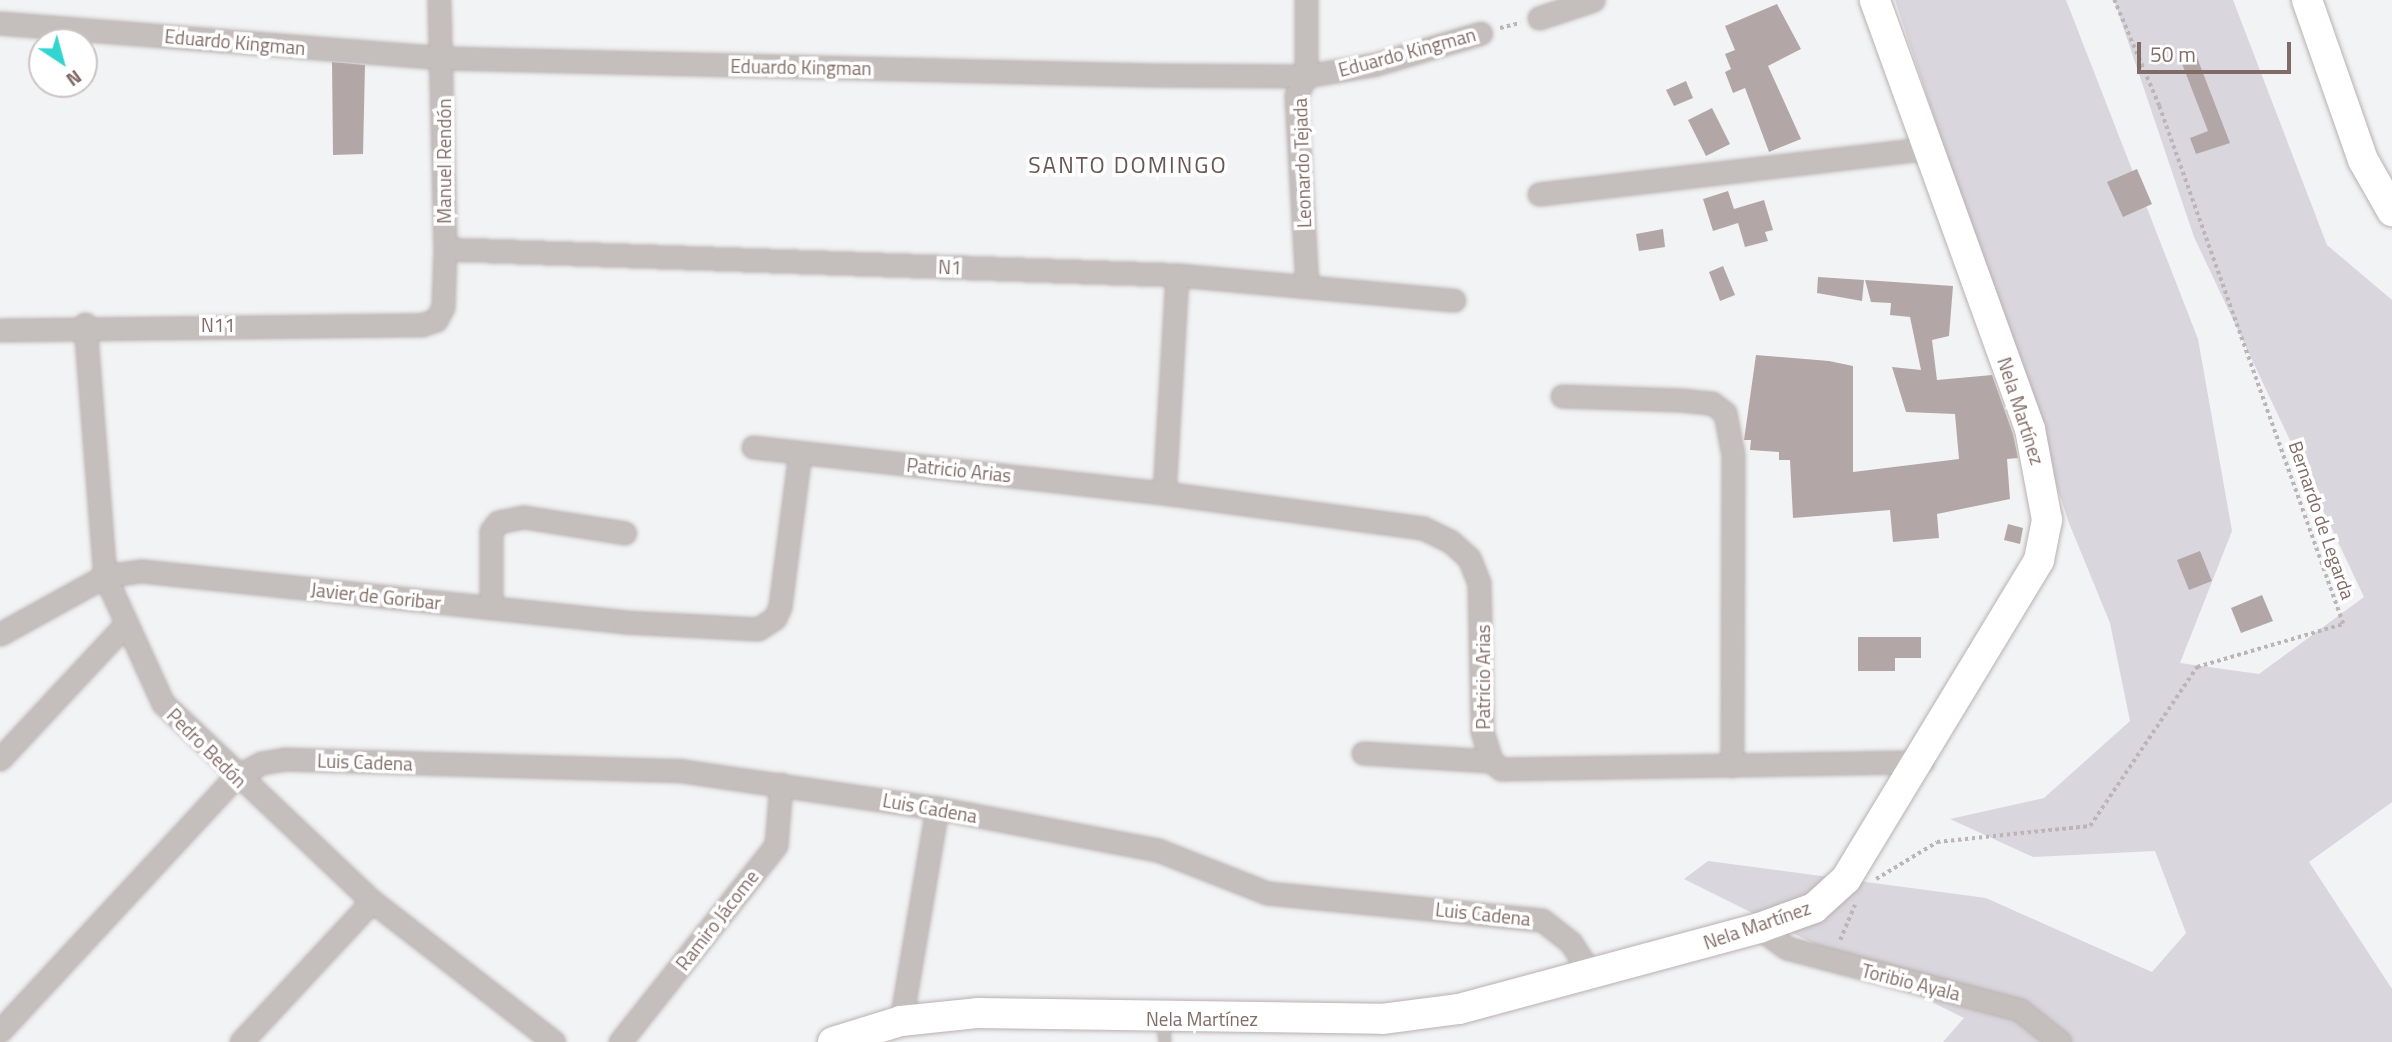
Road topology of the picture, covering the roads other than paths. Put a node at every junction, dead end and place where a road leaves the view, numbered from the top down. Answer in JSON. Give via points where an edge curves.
{"nodes":[{"id":1,"x":439,"y":0,"type":"edge"},
{"id":2,"x":1306,"y":0,"type":"edge"},
{"id":3,"x":1593,"y":0,"type":"edge"},
{"id":4,"x":1875,"y":0,"type":"edge"},
{"id":5,"x":2307,"y":0,"type":"edge"},
{"id":6,"x":1539,"y":18,"type":"road end"},
{"id":7,"x":0,"y":23,"type":"edge"},
{"id":8,"x":1481,"y":33,"type":"road end"},
{"id":9,"x":444,"y":58,"type":"junction"},
{"id":10,"x":1306,"y":76,"type":"junction"},
{"id":11,"x":1930,"y":148,"type":"junction"},
{"id":12,"x":1539,"y":194,"type":"dead end"},
{"id":13,"x":2392,"y":211,"type":"edge"},
{"id":14,"x":444,"y":249,"type":"junction"},
{"id":15,"x":1177,"y":275,"type":"junction"},
{"id":16,"x":1307,"y":286,"type":"junction"},
{"id":17,"x":1454,"y":300,"type":"dead end"},
{"id":18,"x":436,"y":320,"type":"joint"},
{"id":19,"x":85,"y":324,"type":"junction"},
{"id":20,"x":0,"y":330,"type":"edge"},
{"id":21,"x":1562,"y":396,"type":"dead end"},
{"id":22,"x":753,"y":447,"type":"dead end"},
{"id":23,"x":800,"y":453,"type":"junction"},
{"id":24,"x":1164,"y":493,"type":"junction"},
{"id":25,"x":625,"y":533,"type":"dead end"},
{"id":26,"x":105,"y":576,"type":"junction"},
{"id":27,"x":491,"y":608,"type":"junction"},
{"id":28,"x":123,"y":627,"type":"junction"},
{"id":29,"x":0,"y":634,"type":"edge"},
{"id":30,"x":1363,"y":753,"type":"dead end"},
{"id":31,"x":0,"y":759,"type":"edge"},
{"id":32,"x":1490,"y":761,"type":"junction"},
{"id":33,"x":1923,"y":762,"type":"junction"},
{"id":34,"x":1732,"y":766,"type":"junction"},
{"id":35,"x":235,"y":777,"type":"junction"},
{"id":36,"x":781,"y":784,"type":"junction"},
{"id":37,"x":937,"y":808,"type":"junction"},
{"id":38,"x":372,"y":901,"type":"junction"},
{"id":39,"x":1759,"y":928,"type":"junction"},
{"id":40,"x":1592,"y":975,"type":"junction"},
{"id":41,"x":901,"y":1021,"type":"junction"},
{"id":42,"x":0,"y":1031,"type":"edge"},
{"id":43,"x":1164,"y":1031,"type":"edge"},
{"id":44,"x":14,"y":1042,"type":"edge"},
{"id":45,"x":241,"y":1042,"type":"edge"},
{"id":46,"x":554,"y":1042,"type":"edge"},
{"id":47,"x":620,"y":1042,"type":"edge"},
{"id":48,"x":833,"y":1042,"type":"edge"},
{"id":49,"x":2060,"y":1042,"type":"edge"}],
"edges":[{"from":1,"to":9,"type":"street","name":"Manuel Rendón"},
{"from":2,"to":10,"type":"street","name":"Leonardo Tejada"},
{"from":3,"to":6,"type":"street"},
{"from":4,"to":11,"type":"main road","name":"Nela Martínez"},
{"from":5,"to":13,"type":"main road","via":[[2363,160]]},
{"from":7,"to":9,"type":"street","name":"Eduardo Kingman"},
{"from":8,"to":10,"type":"street","name":"Eduardo Kingman","via":[[1376,64]]},
{"from":9,"to":10,"type":"street","name":"Eduardo Kingman"},
{"from":9,"to":14,"type":"street","name":"Manuel Rendón"},
{"from":10,"to":16,"type":"street","name":"Leonardo Tejada","via":[[1296,96]]},
{"from":11,"to":12,"type":"street"},
{"from":11,"to":33,"type":"main road","name":"Nela Martínez","via":[[2030,429],[2047,520],[2039,560]]},
{"from":14,"to":15,"type":"street","name":"N1"},
{"from":14,"to":18,"type":"street","name":"Manuel Rendón","via":[[443,306]]},
{"from":15,"to":16,"type":"street","name":"N1"},
{"from":15,"to":24,"type":"street"},
{"from":16,"to":17,"type":"street","name":"N1"},
{"from":18,"to":19,"type":"street","name":"N11","via":[[421,325]]},
{"from":19,"to":20,"type":"street","name":"N11"},
{"from":19,"to":26,"type":"street","name":"Pedro Bedón"},
{"from":21,"to":34,"type":"street","via":[[1691,401],[1725,413],[1733,455]]},
{"from":22,"to":23,"type":"street","name":"Patricio Arias"},
{"from":23,"to":24,"type":"street","name":"Patricio Arias"},
{"from":23,"to":27,"type":"street","name":"Javier de Goribar","via":[[785,587],[767,625],[624,622]]},
{"from":24,"to":32,"type":"street","name":"Patricio Arias","via":[[1423,528],[1450,541],[1468,558],[1479,583],[1482,732]]},
{"from":25,"to":27,"type":"street","via":[[524,517],[498,522],[491,531]]},
{"from":26,"to":27,"type":"street","name":"Javier de Goribar","via":[[142,571]]},
{"from":26,"to":28,"type":"street","name":"Pedro Bedón"},
{"from":26,"to":29,"type":"street","name":"Javier de Goribar"},
{"from":28,"to":31,"type":"street"},
{"from":28,"to":35,"type":"street","name":"Pedro Bedón","via":[[163,703]]},
{"from":30,"to":32,"type":"street"},
{"from":32,"to":34,"type":"street","via":[[1517,772]]},
{"from":33,"to":34,"type":"street"},
{"from":33,"to":39,"type":"main road","name":"Nela Martínez","via":[[1846,879],[1814,908]]},
{"from":35,"to":36,"type":"street","name":"Luis Cadena","via":[[261,762],[285,760],[682,771]]},
{"from":35,"to":38,"type":"street","name":"Pedro Bedón"},
{"from":35,"to":42,"type":"street"},
{"from":36,"to":37,"type":"street","name":"Luis Cadena"},
{"from":36,"to":47,"type":"street","name":"Ramiro Jácome","via":[[776,845]]},
{"from":37,"to":40,"type":"street","name":"Luis Cadena","via":[[1158,850],[1267,893],[1542,920],[1571,943]]},
{"from":37,"to":41,"type":"street"},
{"from":38,"to":45,"type":"street"},
{"from":38,"to":46,"type":"street","name":"Pedro Bedón"},
{"from":39,"to":40,"type":"main road","name":"Nela Martínez"},
{"from":39,"to":49,"type":"street","name":"Toribio Ayala","via":[[1770,941],[1831,961],[2020,1010]]},
{"from":40,"to":43,"type":"main road","name":"Nela Martínez","via":[[1459,1009],[1382,1019]]},
{"from":41,"to":43,"type":"main road","name":"Nela Martínez","via":[[977,1013]]},
{"from":41,"to":48,"type":"main road","name":"Nela Martínez"},
{"from":42,"to":44,"type":"street"}]}
